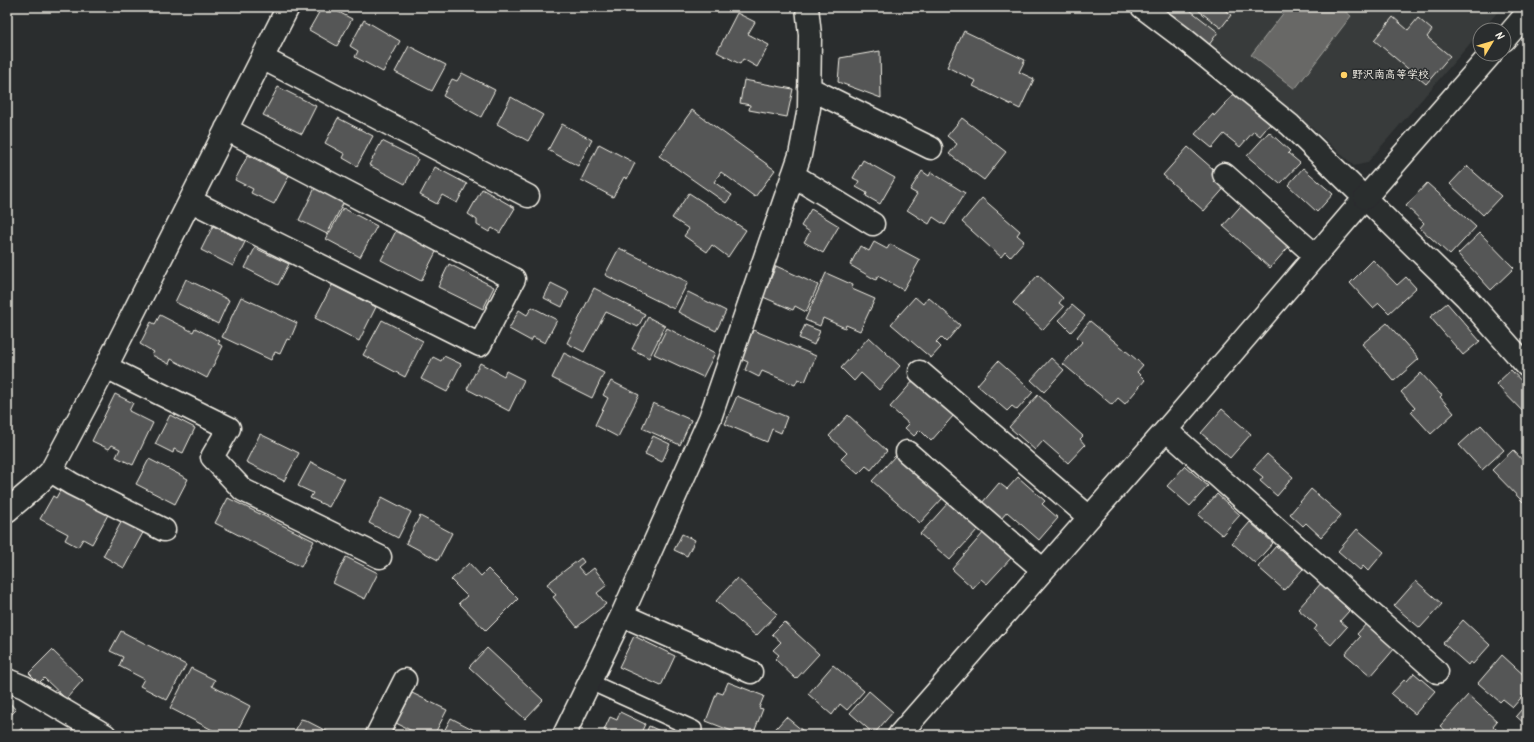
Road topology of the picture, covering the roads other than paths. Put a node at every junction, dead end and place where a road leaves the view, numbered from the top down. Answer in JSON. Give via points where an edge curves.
{"nodes":[{"id":1,"x":288,"y":7,"type":"edge"},
{"id":2,"x":807,"y":7,"type":"edge"},
{"id":3,"x":1142,"y":7,"type":"edge"},
{"id":4,"x":1527,"y":13,"type":"edge"},
{"id":5,"x":1512,"y":31,"type":"edge"},
{"id":6,"x":262,"y":58,"type":"junction"},
{"id":7,"x":1484,"y":62,"type":"edge"},
{"id":8,"x":809,"y":88,"type":"junction"},
{"id":9,"x":226,"y":129,"type":"junction"},
{"id":10,"x":931,"y":148,"type":"dead end"},
{"id":11,"x":1224,"y":174,"type":"dead end"},
{"id":12,"x":793,"y":175,"type":"junction"},
{"id":13,"x":528,"y":196,"type":"dead end"},
{"id":14,"x":1365,"y":198,"type":"junction"},
{"id":15,"x":191,"y":201,"type":"junction"},
{"id":16,"x":873,"y":224,"type":"dead end"},
{"id":17,"x":1316,"y":256,"type":"junction"},
{"id":18,"x":1527,"y":366,"type":"edge"},
{"id":19,"x":106,"y":367,"type":"junction"},
{"id":20,"x":920,"y":372,"type":"dead end"},
{"id":21,"x":1166,"y":430,"type":"junction"},
{"id":22,"x":907,"y":452,"type":"dead end"},
{"id":23,"x":51,"y":471,"type":"junction"},
{"id":24,"x":7,"y":511,"type":"edge"},
{"id":25,"x":1089,"y":517,"type":"junction"},
{"id":26,"x":164,"y":530,"type":"dead end"},
{"id":27,"x":380,"y":557,"type":"dead end"},
{"id":28,"x":1043,"y":570,"type":"junction"},
{"id":29,"x":622,"y":615,"type":"junction"},
{"id":30,"x":751,"y":672,"type":"dead end"},
{"id":31,"x":1436,"y":672,"type":"dead end"},
{"id":32,"x":7,"y":680,"type":"edge"},
{"id":33,"x":405,"y":680,"type":"dead end"},
{"id":34,"x":590,"y":682,"type":"junction"},
{"id":35,"x":694,"y":730,"type":"dead end"},
{"id":36,"x":104,"y":735,"type":"edge"},
{"id":37,"x":377,"y":735,"type":"edge"},
{"id":38,"x":564,"y":735,"type":"edge"},
{"id":39,"x":899,"y":735,"type":"edge"}],
"edges":[{"from":1,"to":6,"type":"street"},
{"from":2,"to":8,"type":"street","via":[[810,35]]},
{"from":3,"to":14,"type":"street","via":[[1290,125]]},
{"from":4,"to":5,"type":"street"},
{"from":6,"to":9,"type":"street"},
{"from":6,"to":13,"type":"street"},
{"from":7,"to":14,"type":"street"},
{"from":8,"to":10,"type":"street"},
{"from":8,"to":12,"type":"street","via":[[809,108],[800,155]]},
{"from":9,"to":15,"type":"street"},
{"from":9,"to":15,"type":"street","via":[[514,279],[480,345]]},
{"from":11,"to":17,"type":"street"},
{"from":12,"to":16,"type":"street"},
{"from":12,"to":29,"type":"street","via":[[710,418]]},
{"from":14,"to":17,"type":"street"},
{"from":14,"to":18,"type":"street","via":[[1466,297]]},
{"from":15,"to":19,"type":"street"},
{"from":17,"to":21,"type":"street"},
{"from":19,"to":23,"type":"street"},
{"from":19,"to":27,"type":"street","via":[[229,428],[212,457],[243,490]]},
{"from":20,"to":25,"type":"street"},
{"from":21,"to":25,"type":"street"},
{"from":21,"to":31,"type":"street"},
{"from":22,"to":28,"type":"street"},
{"from":23,"to":24,"type":"street"},
{"from":23,"to":26,"type":"street"},
{"from":25,"to":28,"type":"street"},
{"from":28,"to":39,"type":"street"},
{"from":29,"to":30,"type":"street"},
{"from":29,"to":34,"type":"street"},
{"from":32,"to":36,"type":"street","via":[[24,687]]},
{"from":33,"to":37,"type":"street"},
{"from":34,"to":35,"type":"lane"},
{"from":34,"to":38,"type":"street"}]}
